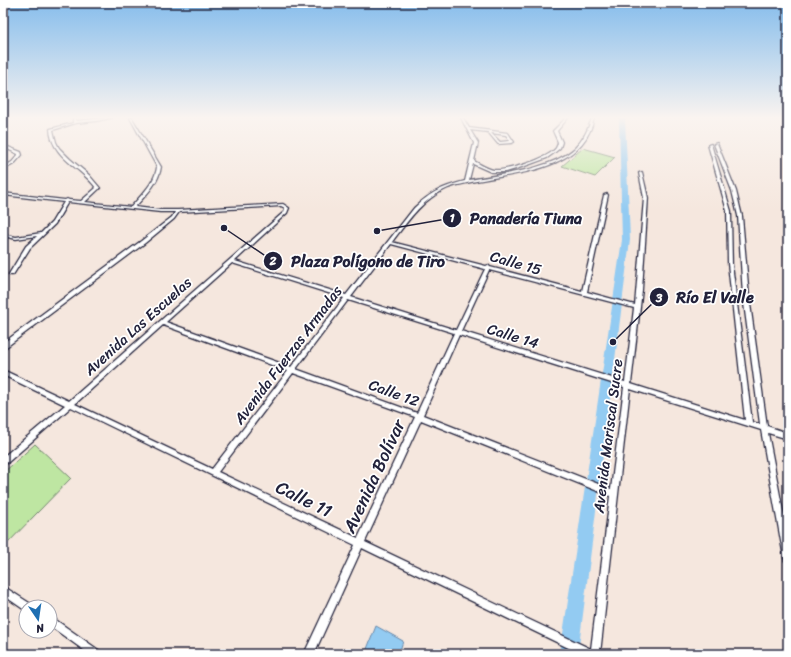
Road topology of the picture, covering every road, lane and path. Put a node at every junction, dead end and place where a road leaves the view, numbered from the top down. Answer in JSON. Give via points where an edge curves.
{"nodes":[{"id":1,"x":12,"y":149,"type":"edge"},
{"id":2,"x":58,"y":149,"type":"edge"},
{"id":3,"x":148,"y":149,"type":"edge"},
{"id":4,"x":475,"y":149,"type":"edge"},
{"id":5,"x":557,"y":149,"type":"edge"},
{"id":6,"x":576,"y":149,"type":"edge"},
{"id":7,"x":714,"y":149,"type":"edge"},
{"id":8,"x":715,"y":149,"type":"edge"},
{"id":9,"x":472,"y":162,"type":"junction"},
{"id":10,"x":3,"y":169,"type":"edge"},
{"id":11,"x":503,"y":171,"type":"junction"},
{"id":12,"x":516,"y":172,"type":"junction"},
{"id":13,"x":641,"y":173,"type":"dead end"},
{"id":14,"x":467,"y":182,"type":"junction"},
{"id":15,"x":3,"y":194,"type":"edge"},
{"id":16,"x":606,"y":195,"type":"dead end"},
{"id":17,"x":68,"y":200,"type":"junction"},
{"id":18,"x":82,"y":202,"type":"junction"},
{"id":19,"x":134,"y":207,"type":"junction"},
{"id":20,"x":178,"y":211,"type":"junction"},
{"id":21,"x":43,"y":234,"type":"junction"},
{"id":22,"x":3,"y":236,"type":"edge"},
{"id":23,"x":389,"y":242,"type":"junction"},
{"id":24,"x":231,"y":261,"type":"junction"},
{"id":25,"x":488,"y":267,"type":"junction"},
{"id":26,"x":11,"y":274,"type":"dead end"},
{"id":27,"x":584,"y":293,"type":"junction"},
{"id":28,"x":347,"y":297,"type":"junction"},
{"id":29,"x":637,"y":307,"type":"junction"},
{"id":30,"x":162,"y":323,"type":"junction"},
{"id":31,"x":458,"y":332,"type":"junction"},
{"id":32,"x":3,"y":346,"type":"edge"},
{"id":33,"x":292,"y":370,"type":"junction"},
{"id":34,"x":3,"y":372,"type":"edge"},
{"id":35,"x":627,"y":384,"type":"junction"},
{"id":36,"x":70,"y":404,"type":"junction"},
{"id":37,"x":419,"y":416,"type":"junction"},
{"id":38,"x":749,"y":424,"type":"junction"},
{"id":39,"x":764,"y":429,"type":"junction"},
{"id":40,"x":788,"y":436,"type":"edge"},
{"id":41,"x":3,"y":462,"type":"edge"},
{"id":42,"x":213,"y":472,"type":"junction"},
{"id":43,"x":615,"y":494,"type":"junction"},
{"id":44,"x":360,"y":543,"type":"junction"},
{"id":45,"x":788,"y":558,"type":"edge"},
{"id":46,"x":3,"y":590,"type":"edge"},
{"id":47,"x":18,"y":600,"type":"edge"},
{"id":48,"x":58,"y":627,"type":"edge"},
{"id":49,"x":97,"y":654,"type":"edge"},
{"id":50,"x":309,"y":654,"type":"edge"},
{"id":51,"x":591,"y":654,"type":"edge"},
{"id":52,"x":595,"y":654,"type":"edge"}],
"edges":[{"from":1,"to":10,"type":"street","via":[[20,155]]},
{"from":2,"to":18,"type":"street","via":[[98,188]]},
{"from":3,"to":19,"type":"street","via":[[159,167],[159,172]]},
{"from":4,"to":9,"type":"street"},
{"from":5,"to":11,"type":"street","via":[[538,161]]},
{"from":6,"to":12,"type":"street","name":"Avenida Fuerzas Armadas","via":[[550,163]]},
{"from":7,"to":38,"type":"street","via":[[730,211],[730,264]]},
{"from":8,"to":39,"type":"street","via":[[734,191],[740,216],[746,296]]},
{"from":9,"to":11,"type":"street","via":[[492,171]]},
{"from":9,"to":14,"type":"street"},
{"from":11,"to":12,"type":"street"},
{"from":12,"to":14,"type":"street","name":"Avenida Fuerzas Armadas"},
{"from":13,"to":29,"type":"street","name":"Avenida Mariscal Sucre","via":[[646,198]]},
{"from":14,"to":23,"type":"street","name":"Avenida Fuerzas Armadas","via":[[447,187],[426,199]]},
{"from":15,"to":17,"type":"street"},
{"from":16,"to":27,"type":"street"},
{"from":17,"to":18,"type":"street"},
{"from":17,"to":21,"type":"street","via":[[54,223]]},
{"from":18,"to":19,"type":"street"},
{"from":19,"to":20,"type":"street"},
{"from":20,"to":24,"type":"street","name":"Avenida Las Escuelas","via":[[282,205],[287,208],[286,212]]},
{"from":20,"to":32,"type":"street","via":[[143,242]]},
{"from":21,"to":22,"type":"street","via":[[24,238]]},
{"from":21,"to":26,"type":"street","via":[[28,247]]},
{"from":23,"to":25,"type":"street","name":"Calle 15"},
{"from":23,"to":28,"type":"street","name":"Avenida Fuerzas Armadas"},
{"from":24,"to":28,"type":"street","name":"Calle 14"},
{"from":24,"to":30,"type":"street","name":"Avenida Las Escuelas"},
{"from":25,"to":27,"type":"street","name":"Calle 15"},
{"from":25,"to":31,"type":"street","name":"Avenida Bolívar"},
{"from":27,"to":29,"type":"street","name":"Calle 15"},
{"from":28,"to":31,"type":"street","name":"Calle 14"},
{"from":28,"to":33,"type":"street","name":"Avenida Fuerzas Armadas"},
{"from":29,"to":35,"type":"street","name":"Avenida Mariscal Sucre"},
{"from":30,"to":33,"type":"street","name":"Calle 12"},
{"from":30,"to":36,"type":"street","name":"Avenida Las Escuelas"},
{"from":31,"to":35,"type":"street","name":"Calle 14"},
{"from":31,"to":37,"type":"street","name":"Avenida Bolívar"},
{"from":33,"to":37,"type":"street","name":"Calle 12"},
{"from":33,"to":42,"type":"street","name":"Avenida Fuerzas Armadas"},
{"from":34,"to":36,"type":"street","name":"Calle 11"},
{"from":35,"to":38,"type":"street","name":"Calle 14"},
{"from":35,"to":43,"type":"street","name":"Avenida Mariscal Sucre"},
{"from":36,"to":41,"type":"street","name":"Avenida Las Escuelas"},
{"from":36,"to":42,"type":"street","name":"Calle 11"},
{"from":37,"to":43,"type":"street","name":"Calle 12"},
{"from":37,"to":44,"type":"street","name":"Avenida Bolívar"},
{"from":38,"to":39,"type":"street","name":"Calle 14"},
{"from":39,"to":40,"type":"street","name":"Calle 14"},
{"from":39,"to":45,"type":"street"},
{"from":42,"to":44,"type":"street","name":"Calle 11"},
{"from":43,"to":52,"type":"street","name":"Avenida Mariscal Sucre"},
{"from":44,"to":50,"type":"street","name":"Avenida Bolívar"},
{"from":44,"to":51,"type":"street","name":"Calle 11"},
{"from":46,"to":47,"type":"street"},
{"from":48,"to":49,"type":"street"}]}
